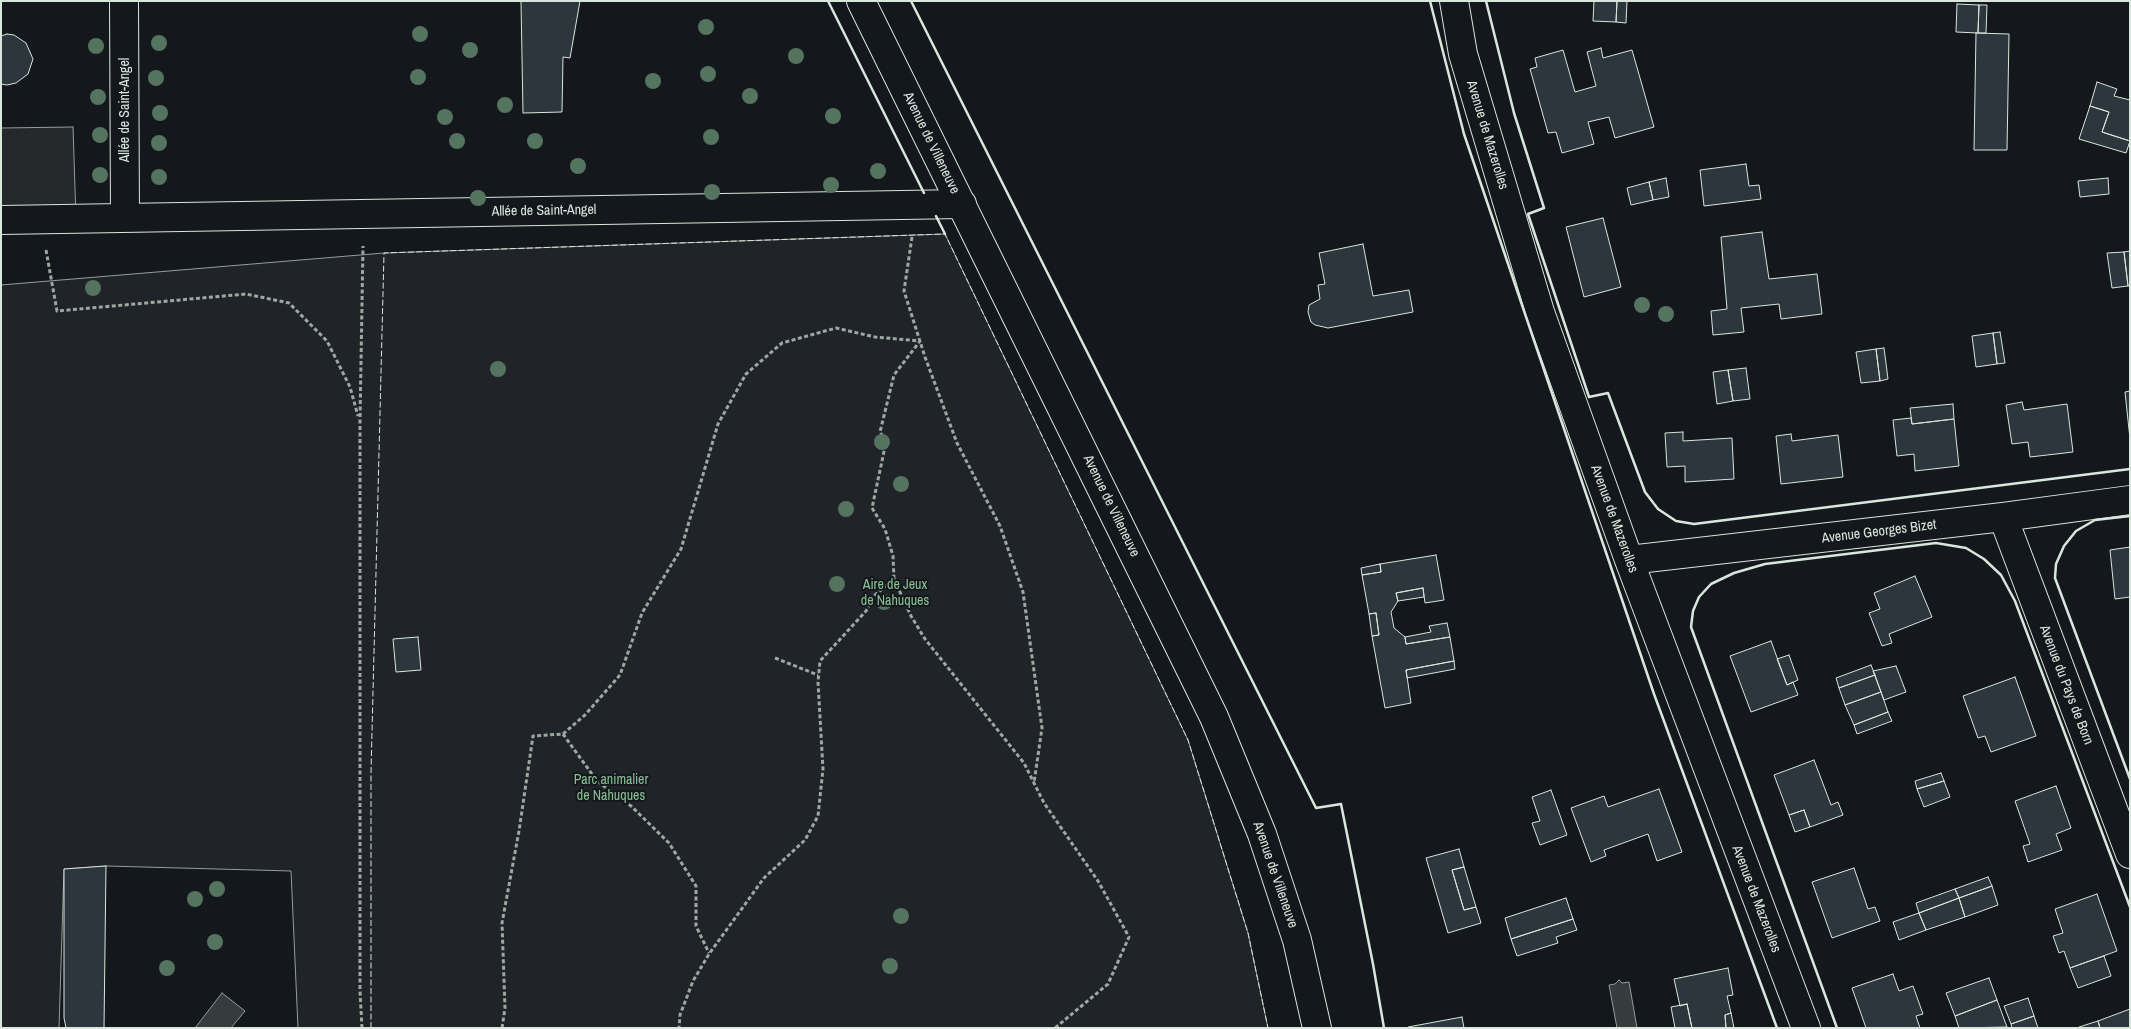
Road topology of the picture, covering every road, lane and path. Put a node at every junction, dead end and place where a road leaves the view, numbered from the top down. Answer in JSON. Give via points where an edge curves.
{"nodes":[{"id":1,"x":124,"y":1,"type":"edge"},
{"id":2,"x":861,"y":1,"type":"edge"},
{"id":3,"x":1454,"y":1,"type":"edge"},
{"id":4,"x":920,"y":204,"type":"junction"},
{"id":5,"x":962,"y":204,"type":"junction"},
{"id":6,"x":363,"y":214,"type":"junction"},
{"id":7,"x":125,"y":218,"type":"junction"},
{"id":8,"x":1,"y":220,"type":"edge"},
{"id":9,"x":40,"y":220,"type":"junction"},
{"id":10,"x":920,"y":341,"type":"junction"},
{"id":11,"x":360,"y":421,"type":"junction"},
{"id":12,"x":2130,"y":500,"type":"edge"},
{"id":13,"x":2003,"y":517,"type":"junction"},
{"id":14,"x":1629,"y":560,"type":"junction"},
{"id":15,"x":894,"y":579,"type":"junction"},
{"id":16,"x":775,"y":658,"type":"dead end"},
{"id":17,"x":818,"y":675,"type":"junction"},
{"id":18,"x":563,"y":734,"type":"junction"},
{"id":19,"x":1034,"y":783,"type":"junction"},
{"id":20,"x":2130,"y":854,"type":"edge"},
{"id":21,"x":710,"y":954,"type":"junction"},
{"id":22,"x":362,"y":1028,"type":"edge"},
{"id":23,"x":502,"y":1028,"type":"edge"},
{"id":24,"x":680,"y":1028,"type":"edge"},
{"id":25,"x":1055,"y":1028,"type":"edge"},
{"id":26,"x":1317,"y":1028,"type":"edge"},
{"id":27,"x":1806,"y":1028,"type":"edge"}],
"edges":[{"from":1,"to":7,"type":"street","name":"Allée de Saint-Angel"},
{"from":2,"to":5,"type":"street","name":"Avenue de Villeneuve"},
{"from":3,"to":14,"type":"street","name":"Avenue de Mazerolles","via":[[1463,54],[1540,312]]},
{"from":4,"to":5,"type":"street","name":"Allée de Saint-Angel"},
{"from":4,"to":6,"type":"street","name":"Allée de Saint-Angel"},
{"from":4,"to":10,"type":"path","via":[[904,291]]},
{"from":5,"to":26,"type":"street","name":"Avenue de Villeneuve","via":[[1214,717],[1265,843],[1297,940]]},
{"from":6,"to":7,"type":"street","name":"Allée de Saint-Angel"},
{"from":6,"to":11,"type":"path"},
{"from":7,"to":9,"type":"street","name":"Allée de Saint-Angel"},
{"from":8,"to":9,"type":"street","name":"Allée de Saint-Angel"},
{"from":9,"to":11,"type":"path","via":[[57,312],[246,294],[289,303],[328,341],[350,387]]},
{"from":10,"to":15,"type":"path","via":[[894,375],[880,432],[886,442],[872,508],[885,529]]},
{"from":10,"to":18,"type":"path","via":[[875,337],[836,328],[782,343],[746,374],[718,424],[681,549],[642,613],[620,675],[585,715]]},
{"from":10,"to":19,"type":"path","via":[[957,443],[1000,526],[1023,592],[1042,728]]},
{"from":11,"to":22,"type":"path"},
{"from":12,"to":13,"type":"street","name":"Avenue Georges Bizet"},
{"from":13,"to":14,"type":"street","name":"Avenue Georges Bizet"},
{"from":13,"to":20,"type":"street","name":"Avenue du Pays de Born"},
{"from":14,"to":27,"type":"street","name":"Avenue de Mazerolles"},
{"from":15,"to":17,"type":"path","via":[[875,595],[866,612],[820,661]]},
{"from":15,"to":19,"type":"path","via":[[925,639],[1024,763]]},
{"from":16,"to":17,"type":"path"},
{"from":17,"to":21,"type":"path","via":[[823,769],[818,816],[805,840],[764,878]]},
{"from":18,"to":21,"type":"path","via":[[597,780],[669,842],[696,886],[696,926]]},
{"from":18,"to":23,"type":"path","via":[[533,736],[520,830],[502,923],[505,1008]]},
{"from":19,"to":25,"type":"path","via":[[1044,803],[1098,881],[1129,937],[1108,984]]},
{"from":21,"to":24,"type":"path","via":[[693,980],[680,1016]]}]}
